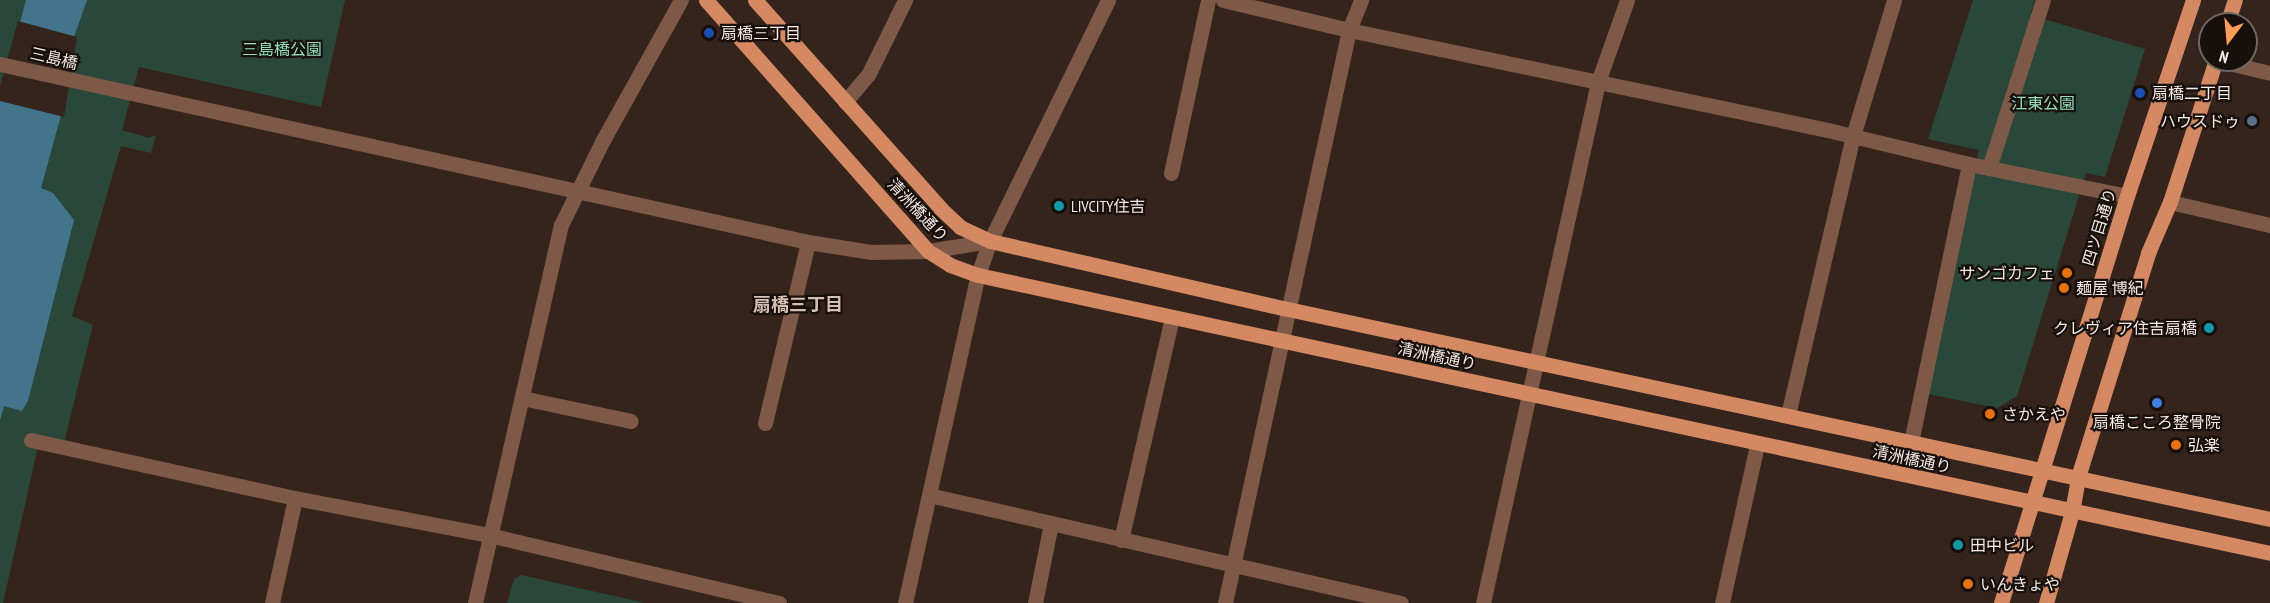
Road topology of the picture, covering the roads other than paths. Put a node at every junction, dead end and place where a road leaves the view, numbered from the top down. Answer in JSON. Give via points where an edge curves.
{"nodes":[{"id":1,"x":681,"y":0,"type":"edge"},
{"id":2,"x":706,"y":0,"type":"edge"},
{"id":3,"x":755,"y":0,"type":"edge"},
{"id":4,"x":905,"y":0,"type":"edge"},
{"id":5,"x":1108,"y":0,"type":"edge"},
{"id":6,"x":1208,"y":0,"type":"edge"},
{"id":7,"x":1222,"y":0,"type":"edge"},
{"id":8,"x":1361,"y":0,"type":"edge"},
{"id":9,"x":1627,"y":0,"type":"edge"},
{"id":10,"x":1894,"y":0,"type":"edge"},
{"id":11,"x":2043,"y":0,"type":"edge"},
{"id":12,"x":2193,"y":0,"type":"edge"},
{"id":13,"x":1349,"y":30,"type":"junction"},
{"id":14,"x":0,"y":64,"type":"edge"},
{"id":15,"x":2212,"y":72,"type":"edge"},
{"id":16,"x":1598,"y":82,"type":"junction"},
{"id":17,"x":845,"y":102,"type":"junction"},
{"id":18,"x":1853,"y":136,"type":"junction"},
{"id":19,"x":1969,"y":164,"type":"junction"},
{"id":20,"x":1989,"y":168,"type":"junction"},
{"id":21,"x":1172,"y":173,"type":"dead end"},
{"id":22,"x":579,"y":190,"type":"junction"},
{"id":23,"x":2127,"y":196,"type":"junction"},
{"id":24,"x":2170,"y":202,"type":"junction"},
{"id":25,"x":2270,"y":225,"type":"edge"},
{"id":26,"x":990,"y":241,"type":"junction"},
{"id":27,"x":808,"y":242,"type":"junction"},
{"id":28,"x":928,"y":251,"type":"junction"},
{"id":29,"x":978,"y":275,"type":"junction"},
{"id":30,"x":1288,"y":309,"type":"junction"},
{"id":31,"x":1172,"y":318,"type":"junction"},
{"id":32,"x":1281,"y":342,"type":"junction"},
{"id":33,"x":1536,"y":362,"type":"junction"},
{"id":34,"x":1529,"y":394,"type":"junction"},
{"id":35,"x":522,"y":398,"type":"junction"},
{"id":36,"x":1788,"y":415,"type":"junction"},
{"id":37,"x":631,"y":421,"type":"dead end"},
{"id":38,"x":765,"y":423,"type":"dead end"},
{"id":39,"x":31,"y":440,"type":"dead end"},
{"id":40,"x":1911,"y":442,"type":"junction"},
{"id":41,"x":1757,"y":445,"type":"junction"},
{"id":42,"x":2043,"y":470,"type":"junction"},
{"id":43,"x":2078,"y":477,"type":"junction"},
{"id":44,"x":928,"y":495,"type":"junction"},
{"id":45,"x":295,"y":498,"type":"junction"},
{"id":46,"x":2033,"y":503,"type":"junction"},
{"id":47,"x":2072,"y":512,"type":"junction"},
{"id":48,"x":2270,"y":519,"type":"edge"},
{"id":49,"x":1051,"y":524,"type":"junction"},
{"id":50,"x":489,"y":535,"type":"junction"},
{"id":51,"x":1121,"y":540,"type":"junction"},
{"id":52,"x":2270,"y":553,"type":"edge"},
{"id":53,"x":1233,"y":565,"type":"junction"},
{"id":54,"x":272,"y":603,"type":"edge"},
{"id":55,"x":475,"y":603,"type":"edge"},
{"id":56,"x":779,"y":603,"type":"edge"},
{"id":57,"x":905,"y":603,"type":"edge"},
{"id":58,"x":1035,"y":603,"type":"edge"},
{"id":59,"x":1225,"y":603,"type":"edge"},
{"id":60,"x":1401,"y":603,"type":"edge"},
{"id":61,"x":1483,"y":603,"type":"edge"},
{"id":62,"x":1722,"y":603,"type":"edge"},
{"id":63,"x":2001,"y":603,"type":"edge"},
{"id":64,"x":2046,"y":603,"type":"edge"}],
"edges":[{"from":1,"to":22,"type":"street"},
{"from":2,"to":28,"type":"main road","name":"清洲橋通り"},
{"from":3,"to":17,"type":"main road","name":"清洲橋通り"},
{"from":4,"to":17,"type":"street","via":[[868,75]]},
{"from":5,"to":26,"type":"street"},
{"from":6,"to":21,"type":"street"},
{"from":7,"to":13,"type":"street"},
{"from":8,"to":13,"type":"street"},
{"from":9,"to":16,"type":"street"},
{"from":10,"to":18,"type":"street"},
{"from":11,"to":20,"type":"street"},
{"from":12,"to":23,"type":"main road","name":"四ツ目通り"},
{"from":13,"to":16,"type":"street"},
{"from":13,"to":30,"type":"street"},
{"from":14,"to":22,"type":"street","name":"三島橋"},
{"from":15,"to":24,"type":"main road"},
{"from":16,"to":18,"type":"street"},
{"from":16,"to":33,"type":"street"},
{"from":17,"to":26,"type":"main road","name":"清洲橋通り","via":[[940,209],[960,227]]},
{"from":18,"to":19,"type":"street"},
{"from":18,"to":36,"type":"street"},
{"from":19,"to":20,"type":"street"},
{"from":19,"to":40,"type":"street"},
{"from":20,"to":23,"type":"street"},
{"from":22,"to":27,"type":"street","name":"三島橋"},
{"from":22,"to":35,"type":"street","via":[[561,225]]},
{"from":23,"to":42,"type":"main road","name":"四ツ目通り"},
{"from":24,"to":25,"type":"street"},
{"from":24,"to":43,"type":"main road","via":[[2148,253]]},
{"from":26,"to":28,"type":"street","name":"三島橋"},
{"from":26,"to":29,"type":"street"},
{"from":26,"to":30,"type":"main road","name":"清洲橋通り"},
{"from":27,"to":28,"type":"street","name":"三島橋","via":[[871,252]]},
{"from":27,"to":38,"type":"street"},
{"from":28,"to":29,"type":"main road","name":"清洲橋通り","via":[[950,265]]},
{"from":29,"to":31,"type":"main road","name":"清洲橋通り"},
{"from":29,"to":44,"type":"street"},
{"from":30,"to":32,"type":"street"},
{"from":30,"to":33,"type":"main road","name":"清洲橋通り"},
{"from":31,"to":32,"type":"main road","name":"清洲橋通り"},
{"from":31,"to":51,"type":"street"},
{"from":32,"to":34,"type":"main road","name":"清洲橋通り"},
{"from":32,"to":53,"type":"street"},
{"from":33,"to":34,"type":"street"},
{"from":33,"to":36,"type":"main road","name":"清洲橋通り"},
{"from":34,"to":41,"type":"main road","name":"清洲橋通り"},
{"from":34,"to":61,"type":"street"},
{"from":35,"to":37,"type":"street"},
{"from":35,"to":50,"type":"street"},
{"from":36,"to":40,"type":"main road","name":"清洲橋通り"},
{"from":39,"to":45,"type":"street"},
{"from":40,"to":42,"type":"main road","name":"清洲橋通り"},
{"from":41,"to":46,"type":"main road","name":"清洲橋通り"},
{"from":41,"to":62,"type":"street"},
{"from":42,"to":43,"type":"main road","name":"清洲橋通り"},
{"from":42,"to":46,"type":"main road","name":"四ツ目通り"},
{"from":43,"to":47,"type":"main road"},
{"from":43,"to":48,"type":"main road","name":"清洲橋通り"},
{"from":44,"to":49,"type":"street"},
{"from":44,"to":57,"type":"street"},
{"from":45,"to":50,"type":"street"},
{"from":45,"to":54,"type":"street"},
{"from":46,"to":47,"type":"main road","name":"清洲橋通り"},
{"from":46,"to":63,"type":"main road","name":"四ツ目通り"},
{"from":47,"to":52,"type":"main road","name":"清洲橋通り"},
{"from":47,"to":64,"type":"main road"},
{"from":49,"to":51,"type":"street"},
{"from":49,"to":58,"type":"street"},
{"from":50,"to":55,"type":"street"},
{"from":50,"to":56,"type":"street"},
{"from":51,"to":53,"type":"street"},
{"from":53,"to":59,"type":"street"},
{"from":53,"to":60,"type":"street"}]}
